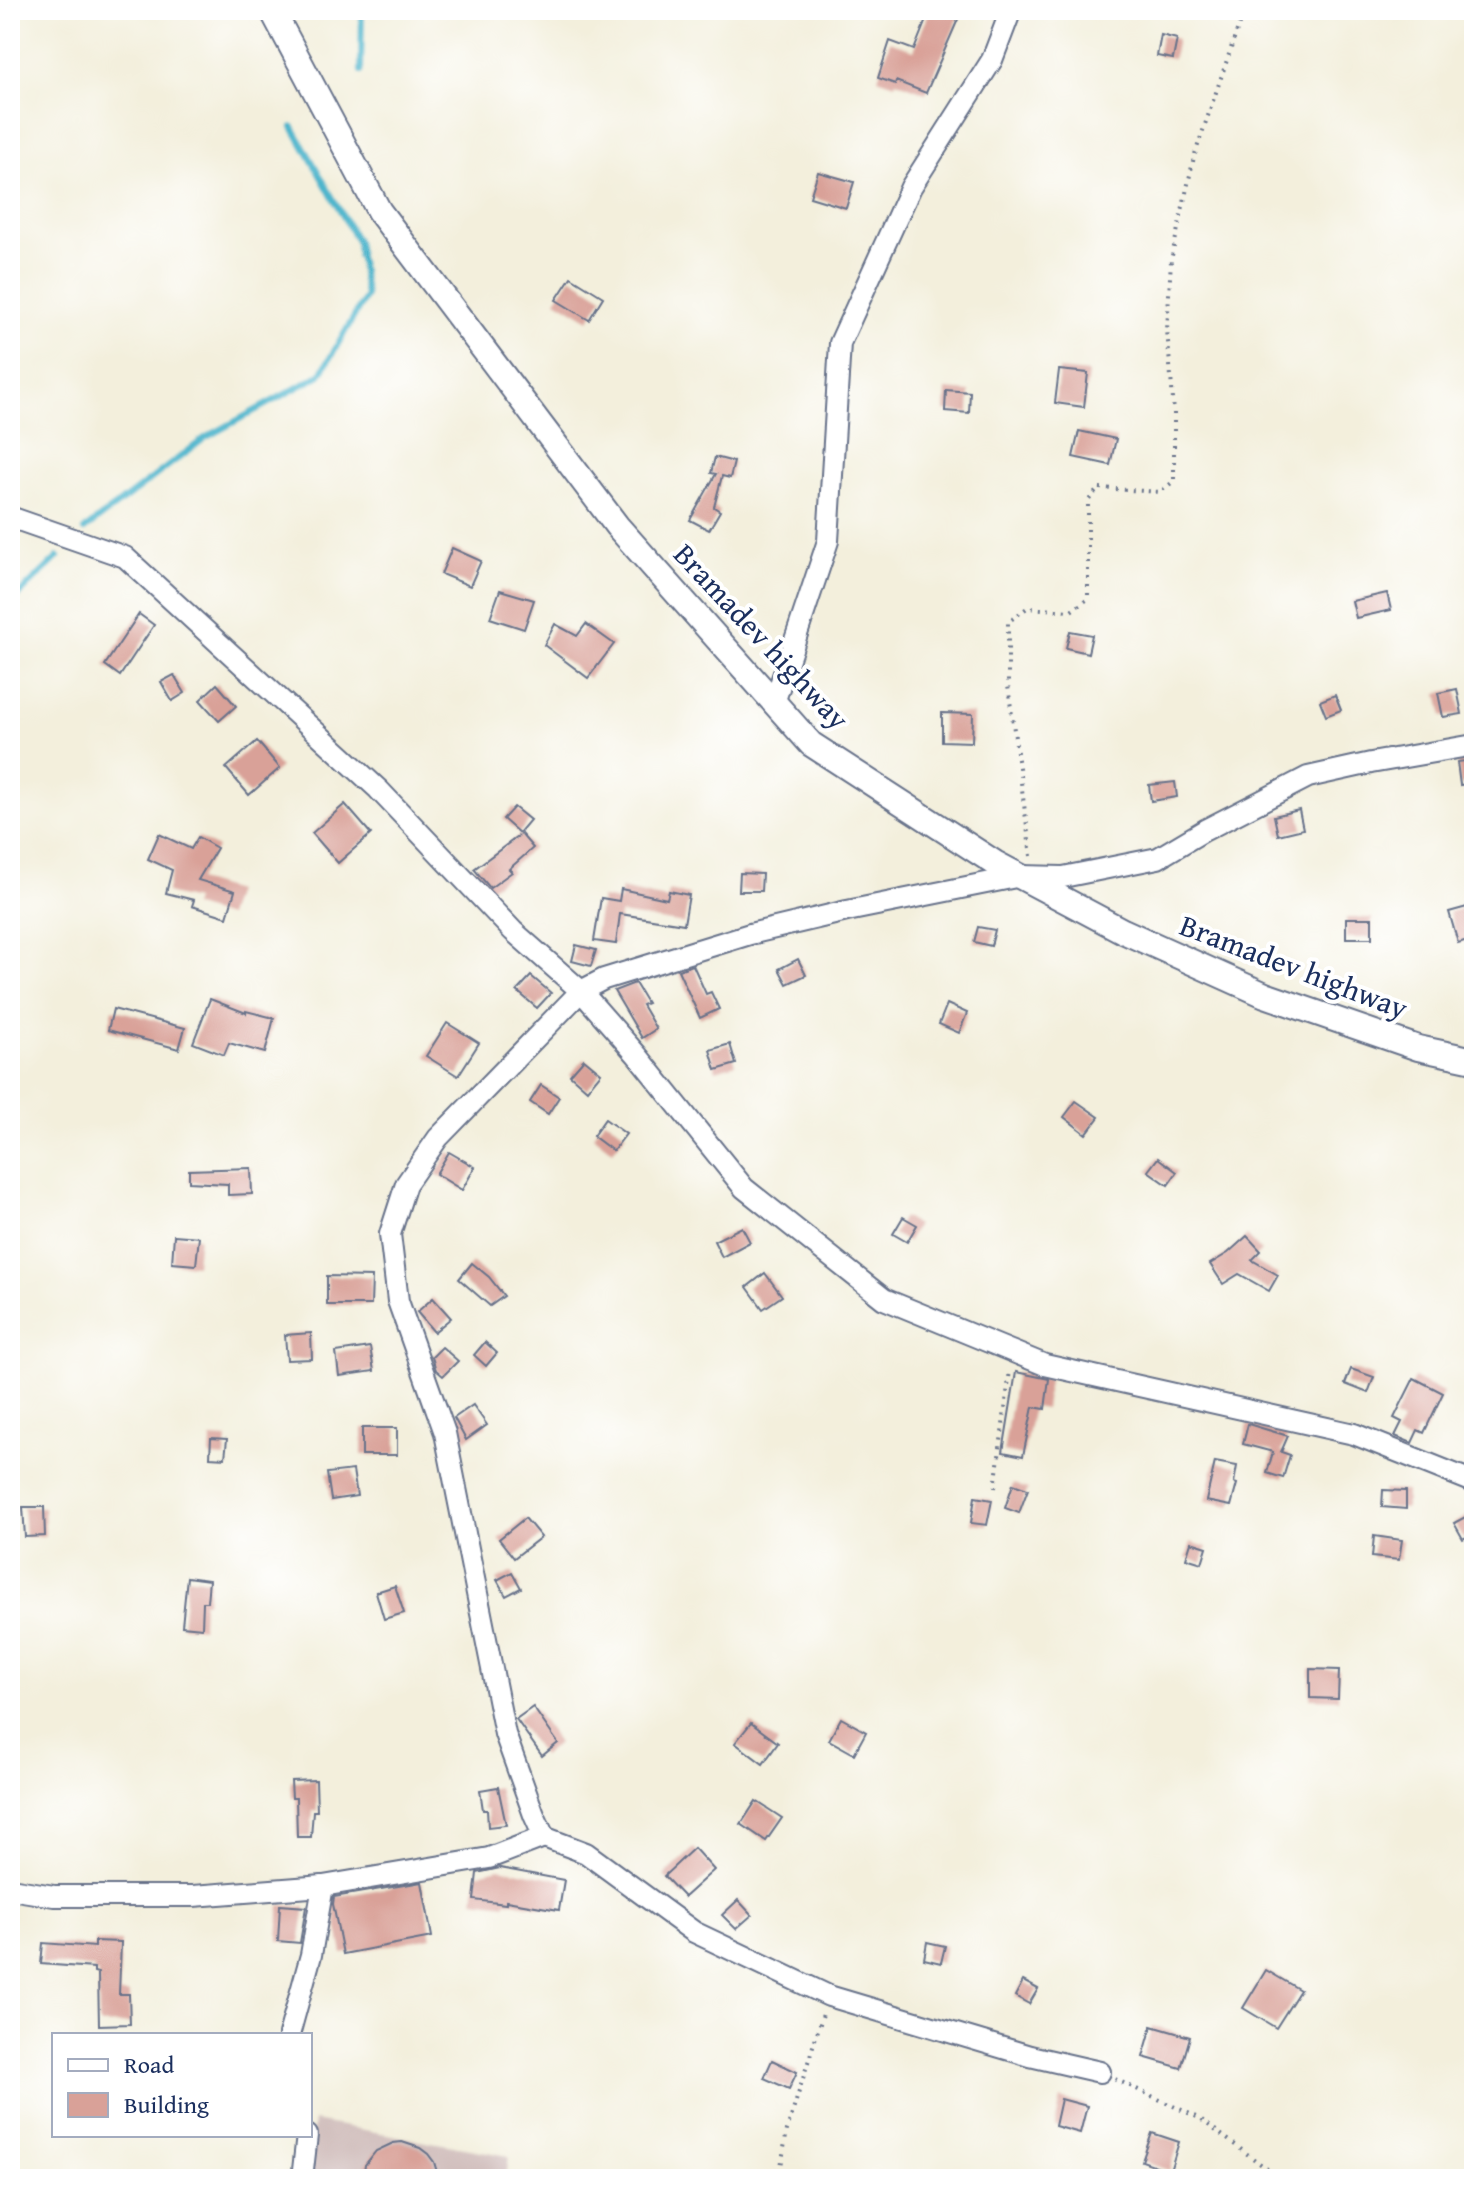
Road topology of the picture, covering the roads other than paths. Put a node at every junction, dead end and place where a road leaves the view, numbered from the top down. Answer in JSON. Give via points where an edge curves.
{"nodes":[{"id":1,"x":272,"y":10,"type":"edge"},
{"id":2,"x":1011,"y":10,"type":"edge"},
{"id":3,"x":10,"y":517,"type":"edge"},
{"id":4,"x":774,"y":703,"type":"junction"},
{"id":5,"x":1474,"y":745,"type":"edge"},
{"id":6,"x":1028,"y":875,"type":"junction"},
{"id":7,"x":581,"y":991,"type":"junction"},
{"id":8,"x":1474,"y":1060,"type":"edge"},
{"id":9,"x":1474,"y":1482,"type":"edge"},
{"id":10,"x":544,"y":1837,"type":"junction"},
{"id":11,"x":323,"y":1886,"type":"junction"},
{"id":12,"x":10,"y":1889,"type":"edge"},
{"id":13,"x":290,"y":2033,"type":"edge"},
{"id":14,"x":1100,"y":2072,"type":"road end"},
{"id":15,"x":307,"y":2137,"type":"edge"},
{"id":16,"x":302,"y":2179,"type":"edge"}],
"edges":[{"from":1,"to":4,"type":"street","name":"Bramadev highway","via":[[379,211],[617,526]]},
{"from":2,"to":4,"type":"street","via":[[992,60],[911,187],[840,343],[828,541]]},
{"from":3,"to":7,"type":"street","via":[[125,557],[378,789],[513,931]]},
{"from":4,"to":6,"type":"street","name":"Bramadev highway","via":[[811,744],[995,863]]},
{"from":5,"to":6,"type":"street","via":[[1308,777],[1158,858],[1063,877]]},
{"from":6,"to":7,"type":"street","via":[[750,934],[604,979]]},
{"from":6,"to":8,"type":"street","name":"Bramadev highway","via":[[1123,931],[1265,995],[1418,1048]]},
{"from":7,"to":9,"type":"street","via":[[744,1188],[884,1299],[1045,1365],[1354,1434]]},
{"from":7,"to":10,"type":"street","via":[[438,1138],[406,1184],[390,1234],[398,1301],[445,1433],[505,1734]]},
{"from":10,"to":11,"type":"street","via":[[489,1858]]},
{"from":10,"to":14,"type":"street","via":[[586,1853],[694,1932],[829,1996]]},
{"from":11,"to":12,"type":"street","via":[[193,1896],[54,1896]]},
{"from":11,"to":13,"type":"street"},
{"from":15,"to":16,"type":"street"}]}
